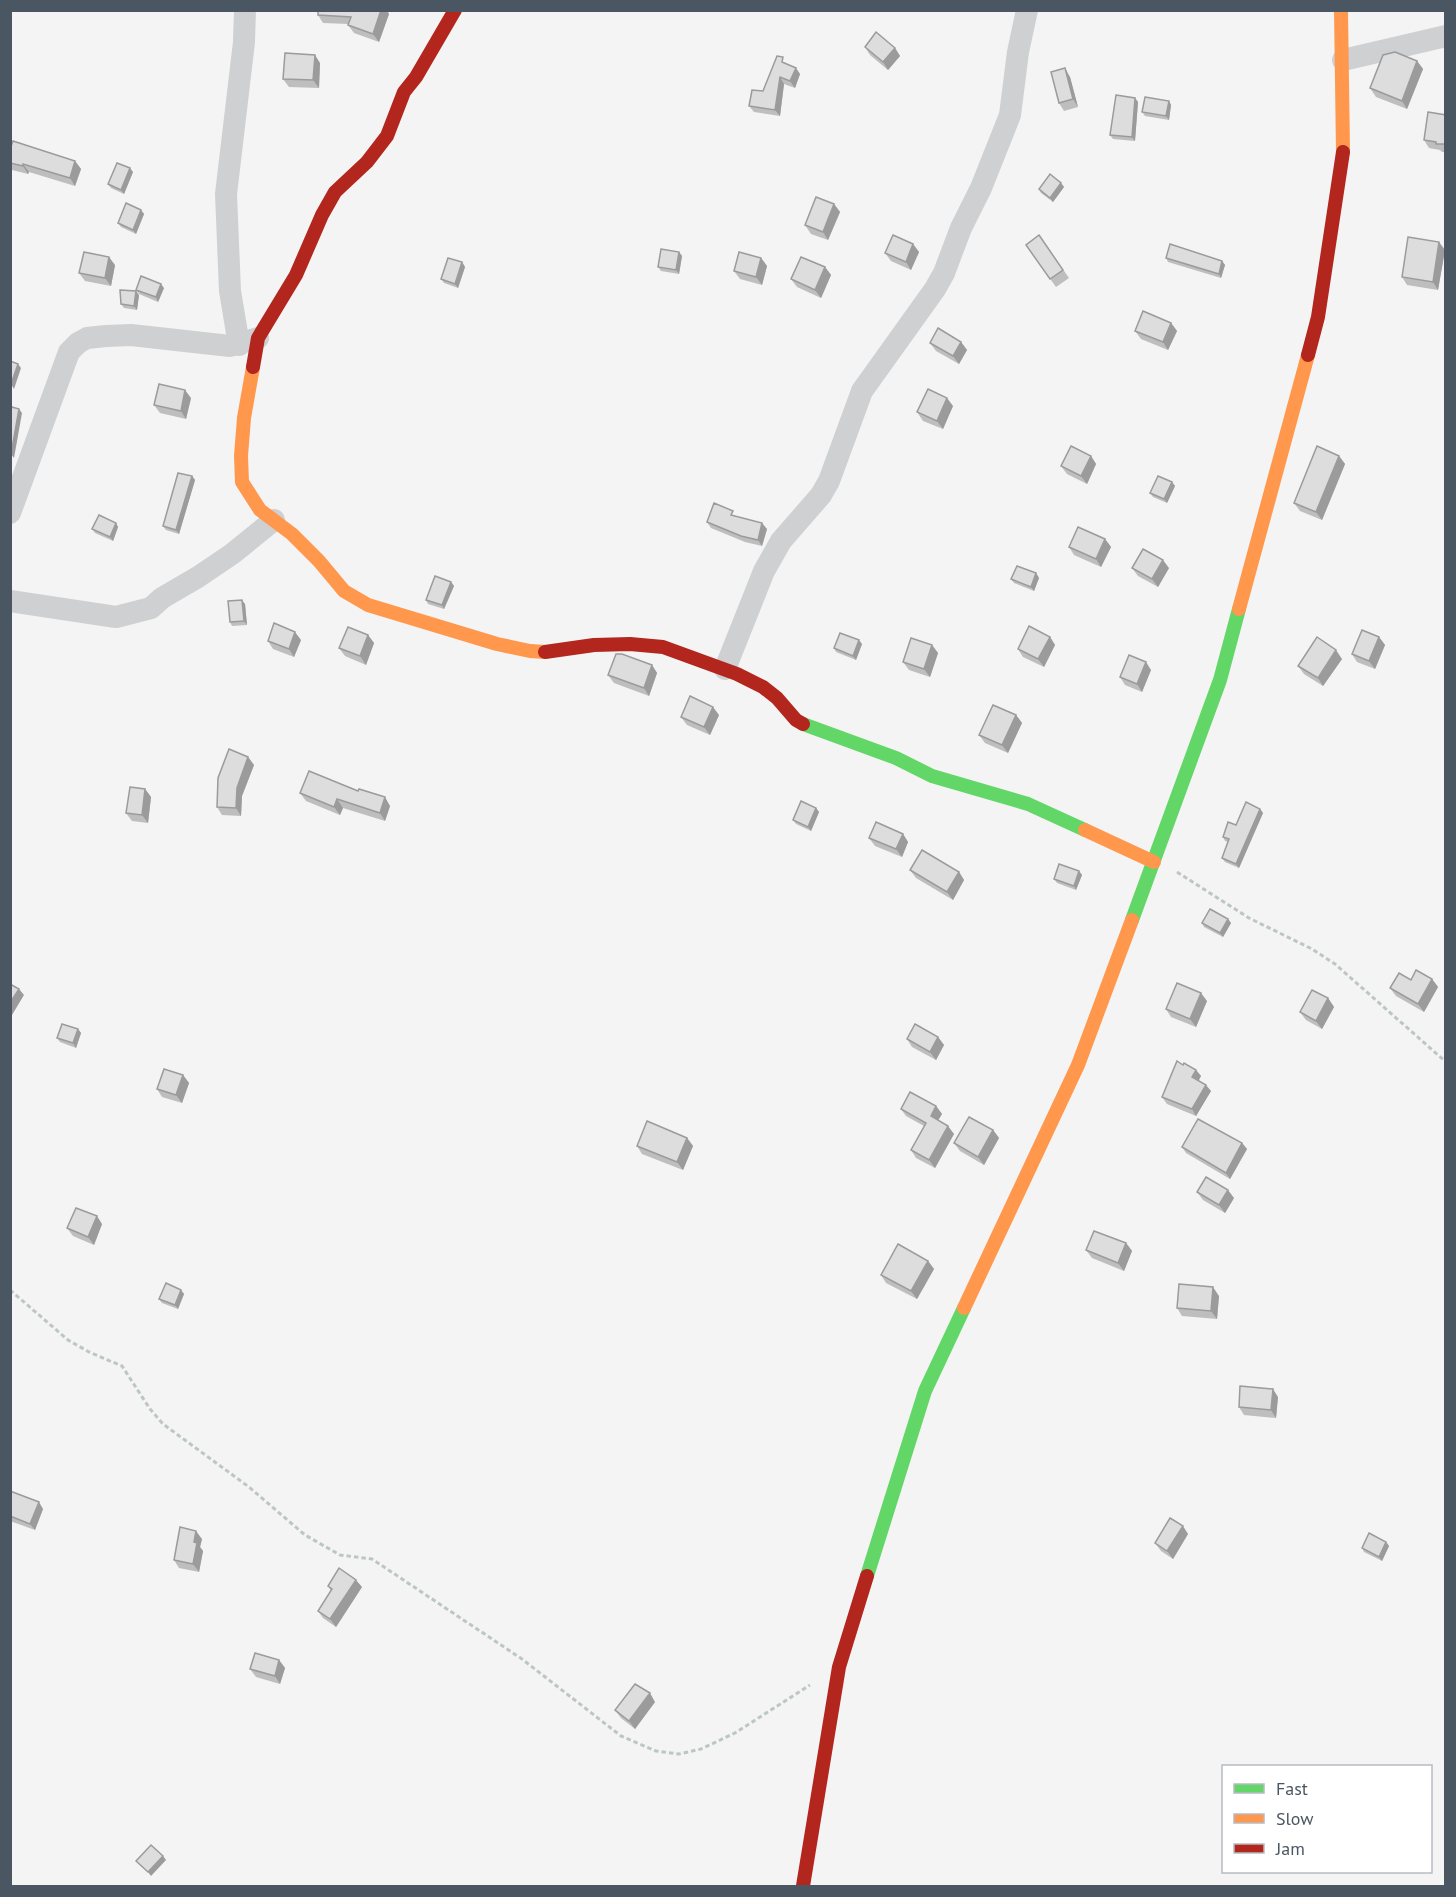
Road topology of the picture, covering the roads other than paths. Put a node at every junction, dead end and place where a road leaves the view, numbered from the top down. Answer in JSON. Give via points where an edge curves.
{"nodes":[{"id":1,"x":245,"y":10,"type":"edge"},
{"id":2,"x":455,"y":10,"type":"edge"},
{"id":3,"x":1027,"y":10,"type":"edge"},
{"id":4,"x":1341,"y":10,"type":"edge"},
{"id":5,"x":1446,"y":36,"type":"edge"},
{"id":6,"x":1343,"y":60,"type":"junction"},
{"id":7,"x":248,"y":341,"type":"junction"},
{"id":8,"x":10,"y":513,"type":"edge"},
{"id":9,"x":274,"y":520,"type":"junction"},
{"id":10,"x":10,"y":601,"type":"edge"},
{"id":11,"x":725,"y":669,"type":"junction"},
{"id":12,"x":1154,"y":862,"type":"junction"},
{"id":13,"x":803,"y":1887,"type":"edge"}],
"edges":[{"from":1,"to":7,"type":"street","via":[[226,194],[230,291]]},
{"from":2,"to":7,"type":"street","via":[[404,92],[387,136],[367,162],[335,192],[296,275]]},
{"from":3,"to":11,"type":"street","via":[[1010,115],[944,273],[862,391],[829,481],[781,541],[764,571]]},
{"from":4,"to":6,"type":"street"},
{"from":5,"to":6,"type":"street"},
{"from":6,"to":12,"type":"street","via":[[1342,153],[1318,317],[1220,680]]},
{"from":7,"to":8,"type":"street","via":[[219,345],[131,335],[87,338],[78,343],[69,352]]},
{"from":7,"to":9,"type":"street","via":[[242,482],[260,510]]},
{"from":9,"to":10,"type":"street","via":[[198,577],[151,608],[133,614],[116,617]]},
{"from":9,"to":11,"type":"street","via":[[319,561],[344,591],[368,605],[530,651],[594,645],[663,647]]},
{"from":11,"to":12,"type":"street","via":[[763,687],[807,727],[896,758],[932,776],[1028,804]]},
{"from":12,"to":13,"type":"street","via":[[1078,1065],[925,1391],[839,1667]]}]}
